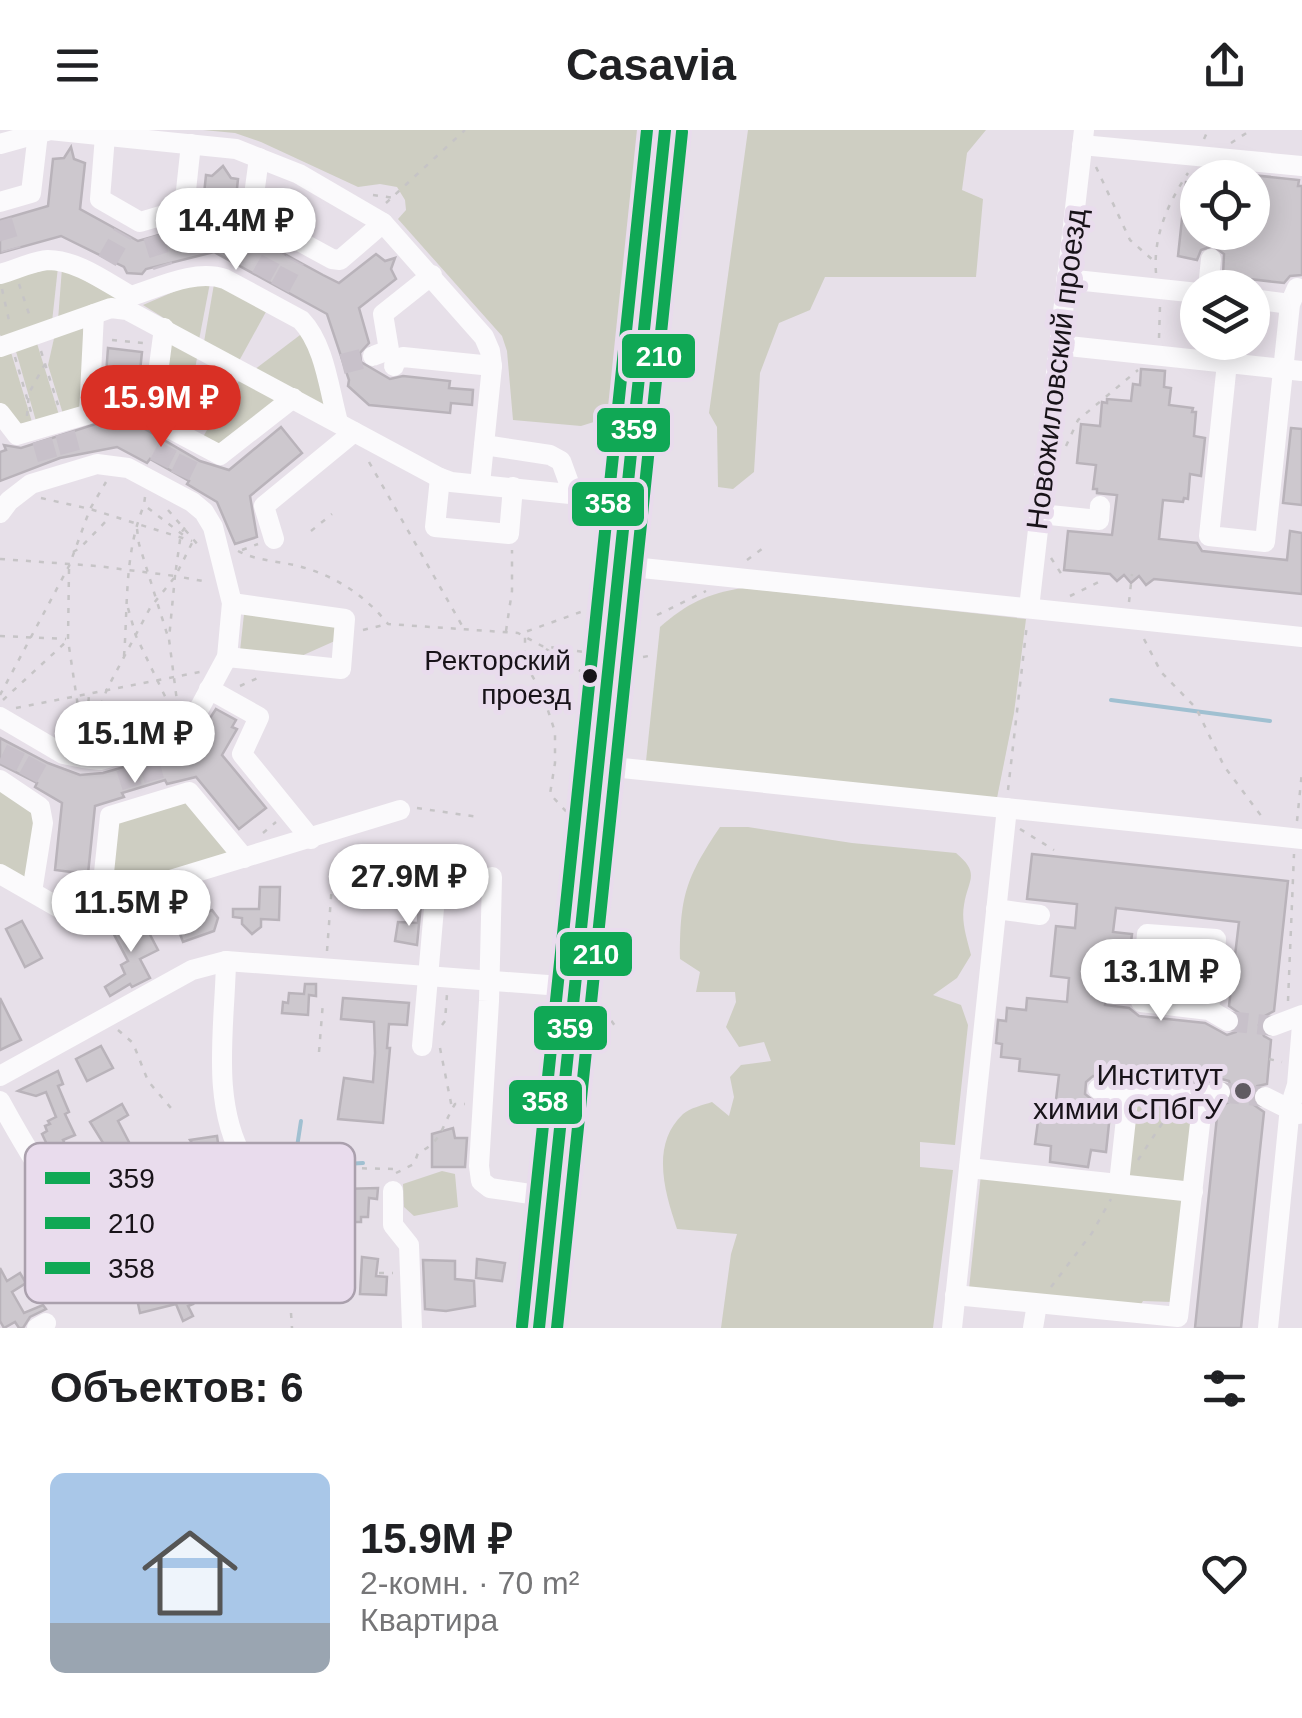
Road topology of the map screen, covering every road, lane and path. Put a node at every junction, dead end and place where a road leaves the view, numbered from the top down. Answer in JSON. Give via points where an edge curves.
{"nodes":[{"id":1,"x":465,"y":130,"type":"edge"},
{"id":2,"x":665,"y":130,"type":"edge"},
{"id":3,"x":678,"y":130,"type":"edge"},
{"id":4,"x":38,"y":133,"type":"junction"},
{"id":5,"x":105,"y":136,"type":"junction"},
{"id":6,"x":1083,"y":138,"type":"edge"},
{"id":7,"x":0,"y":144,"type":"edge"},
{"id":8,"x":191,"y":144,"type":"junction"},
{"id":9,"x":1196,"y":156,"type":"junction"},
{"id":10,"x":259,"y":158,"type":"junction"},
{"id":11,"x":1302,"y":166,"type":"edge"},
{"id":12,"x":1,"y":212,"type":"edge"},
{"id":13,"x":384,"y":214,"type":"junction"},
{"id":14,"x":1211,"y":259,"type":"dead end"},
{"id":15,"x":1155,"y":262,"type":"junction"},
{"id":16,"x":9,"y":269,"type":"edge"},
{"id":17,"x":1210,"y":270,"type":"edge"},
{"id":18,"x":432,"y":275,"type":"junction"},
{"id":19,"x":1066,"y":279,"type":"junction"},
{"id":20,"x":1158,"y":289,"type":"junction"},
{"id":21,"x":1180,"y":292,"type":"edge"},
{"id":22,"x":1270,"y":298,"type":"edge"},
{"id":23,"x":129,"y":303,"type":"junction"},
{"id":24,"x":94,"y":314,"type":"junction"},
{"id":25,"x":36,"y":334,"type":"junction"},
{"id":26,"x":162,"y":336,"type":"junction"},
{"id":27,"x":93,"y":338,"type":"junction"},
{"id":28,"x":6,"y":345,"type":"edge"},
{"id":29,"x":1059,"y":345,"type":"junction"},
{"id":30,"x":373,"y":356,"type":"dead end"},
{"id":31,"x":1158,"y":356,"type":"junction"},
{"id":32,"x":45,"y":363,"type":"junction"},
{"id":33,"x":1228,"y":363,"type":"junction"},
{"id":34,"x":394,"y":366,"type":"tunnel mouth"},
{"id":35,"x":492,"y":366,"type":"junction"},
{"id":36,"x":1292,"y":370,"type":"edge"},
{"id":37,"x":294,"y":398,"type":"junction"},
{"id":38,"x":28,"y":400,"type":"junction"},
{"id":39,"x":0,"y":414,"type":"edge"},
{"id":40,"x":63,"y":425,"type":"junction"},
{"id":41,"x":346,"y":427,"type":"junction"},
{"id":42,"x":39,"y":432,"type":"junction"},
{"id":43,"x":484,"y":445,"type":"junction"},
{"id":44,"x":1064,"y":450,"type":"dead end"},
{"id":45,"x":114,"y":464,"type":"junction"},
{"id":46,"x":154,"y":472,"type":"junction"},
{"id":47,"x":440,"y":478,"type":"junction"},
{"id":48,"x":480,"y":484,"type":"junction"},
{"id":49,"x":513,"y":487,"type":"junction"},
{"id":50,"x":171,"y":490,"type":"junction"},
{"id":51,"x":18,"y":493,"type":"junction"},
{"id":52,"x":573,"y":494,"type":"junction"},
{"id":53,"x":633,"y":501,"type":"junction"},
{"id":54,"x":144,"y":505,"type":"junction"},
{"id":55,"x":1100,"y":506,"type":"dead end"},
{"id":56,"x":90,"y":509,"type":"junction"},
{"id":57,"x":204,"y":512,"type":"junction"},
{"id":58,"x":0,"y":513,"type":"edge"},
{"id":59,"x":332,"y":514,"type":"dead end"},
{"id":60,"x":1040,"y":514,"type":"junction"},
{"id":61,"x":112,"y":516,"type":"junction"},
{"id":62,"x":137,"y":523,"type":"junction"},
{"id":63,"x":310,"y":531,"type":"dead end"},
{"id":64,"x":181,"y":533,"type":"junction"},
{"id":65,"x":509,"y":534,"type":"junction"},
{"id":66,"x":274,"y":539,"type":"joint"},
{"id":67,"x":192,"y":541,"type":"junction"},
{"id":68,"x":766,"y":546,"type":"dead end"},
{"id":69,"x":72,"y":552,"type":"junction"},
{"id":70,"x":221,"y":556,"type":"junction"},
{"id":71,"x":0,"y":559,"type":"edge"},
{"id":72,"x":69,"y":566,"type":"junction"},
{"id":73,"x":626,"y":566,"type":"junction"},
{"id":74,"x":127,"y":572,"type":"junction"},
{"id":75,"x":147,"y":573,"type":"junction"},
{"id":76,"x":1132,"y":574,"type":"dead end"},
{"id":77,"x":175,"y":576,"type":"junction"},
{"id":78,"x":730,"y":577,"type":"junction"},
{"id":79,"x":231,"y":598,"type":"junction"},
{"id":80,"x":156,"y":601,"type":"junction"},
{"id":81,"x":128,"y":606,"type":"junction"},
{"id":82,"x":589,"y":608,"type":"dead end"},
{"id":83,"x":1029,"y":608,"type":"junction"},
{"id":84,"x":658,"y":614,"type":"dead end"},
{"id":85,"x":1127,"y":618,"type":"junction"},
{"id":86,"x":464,"y":630,"type":"junction"},
{"id":87,"x":506,"y":632,"type":"junction"},
{"id":88,"x":0,"y":636,"type":"edge"},
{"id":89,"x":136,"y":636,"type":"junction"},
{"id":90,"x":1302,"y":636,"type":"edge"},
{"id":91,"x":32,"y":637,"type":"junction"},
{"id":92,"x":524,"y":637,"type":"junction"},
{"id":93,"x":169,"y":639,"type":"junction"},
{"id":94,"x":68,"y":640,"type":"junction"},
{"id":95,"x":542,"y":646,"type":"junction"},
{"id":96,"x":597,"y":654,"type":"dead end"},
{"id":97,"x":654,"y":654,"type":"dead end"},
{"id":98,"x":124,"y":656,"type":"junction"},
{"id":99,"x":632,"y":659,"type":"dead end"},
{"id":100,"x":224,"y":662,"type":"junction"},
{"id":101,"x":596,"y":667,"type":"dead end"},
{"id":102,"x":174,"y":678,"type":"junction"},
{"id":103,"x":156,"y":681,"type":"junction"},
{"id":104,"x":106,"y":689,"type":"junction"},
{"id":105,"x":209,"y":690,"type":"junction"},
{"id":106,"x":89,"y":693,"type":"junction"},
{"id":107,"x":0,"y":696,"type":"edge"},
{"id":108,"x":75,"y":696,"type":"junction"},
{"id":109,"x":0,"y":703,"type":"edge"},
{"id":110,"x":7,"y":713,"type":"edge"},
{"id":111,"x":182,"y":730,"type":"junction"},
{"id":112,"x":84,"y":746,"type":"junction"},
{"id":113,"x":606,"y":766,"type":"junction"},
{"id":114,"x":2,"y":776,"type":"edge"},
{"id":115,"x":400,"y":810,"type":"joint"},
{"id":116,"x":290,"y":812,"type":"junction"},
{"id":117,"x":1006,"y":814,"type":"junction"},
{"id":118,"x":478,"y":817,"type":"dead end"},
{"id":119,"x":578,"y":827,"type":"dead end"},
{"id":120,"x":1280,"y":837,"type":"junction"},
{"id":121,"x":311,"y":839,"type":"junction"},
{"id":122,"x":1302,"y":839,"type":"edge"},
{"id":123,"x":248,"y":849,"type":"junction"},
{"id":124,"x":1054,"y":850,"type":"dead end"},
{"id":125,"x":0,"y":874,"type":"edge"},
{"id":126,"x":1292,"y":874,"type":"dead end"},
{"id":127,"x":492,"y":877,"type":"dead end"},
{"id":128,"x":332,"y":884,"type":"dead end"},
{"id":129,"x":32,"y":892,"type":"junction"},
{"id":130,"x":435,"y":897,"type":"dead end"},
{"id":131,"x":101,"y":901,"type":"junction"},
{"id":132,"x":996,"y":909,"type":"junction"},
{"id":133,"x":1040,"y":914,"type":"dead end"},
{"id":134,"x":226,"y":960,"type":"junction"},
{"id":135,"x":326,"y":968,"type":"junction"},
{"id":136,"x":438,"y":977,"type":"junction"},
{"id":137,"x":490,"y":981,"type":"junction"},
{"id":138,"x":582,"y":988,"type":"junction"},
{"id":139,"x":323,"y":1002,"type":"dead end"},
{"id":140,"x":1218,"y":1015,"type":"joint"},
{"id":141,"x":108,"y":1016,"type":"junction"},
{"id":142,"x":1292,"y":1022,"type":"edge"},
{"id":143,"x":441,"y":1032,"type":"dead end"},
{"id":144,"x":431,"y":1044,"type":"joint"},
{"id":145,"x":319,"y":1052,"type":"dead end"},
{"id":146,"x":0,"y":1076,"type":"edge"},
{"id":147,"x":1098,"y":1088,"type":"dead end"},
{"id":148,"x":1129,"y":1092,"type":"junction"},
{"id":149,"x":1203,"y":1095,"type":"junction"},
{"id":150,"x":1265,"y":1097,"type":"tunnel mouth"},
{"id":151,"x":481,"y":1100,"type":"junction"},
{"id":152,"x":0,"y":1101,"type":"edge"},
{"id":153,"x":452,"y":1108,"type":"junction"},
{"id":154,"x":1296,"y":1111,"type":"edge"},
{"id":155,"x":176,"y":1114,"type":"dead end"},
{"id":156,"x":25,"y":1143,"type":"edge"},
{"id":157,"x":233,"y":1143,"type":"edge"},
{"id":158,"x":355,"y":1167,"type":"edge"},
{"id":159,"x":969,"y":1168,"type":"junction"},
{"id":160,"x":394,"y":1182,"type":"junction"},
{"id":161,"x":1120,"y":1183,"type":"junction"},
{"id":162,"x":1193,"y":1192,"type":"junction"},
{"id":163,"x":530,"y":1194,"type":"dead end"},
{"id":164,"x":379,"y":1272,"type":"dead end"},
{"id":165,"x":402,"y":1274,"type":"dead end"},
{"id":166,"x":955,"y":1294,"type":"junction"},
{"id":167,"x":1041,"y":1299,"type":"junction"},
{"id":168,"x":290,"y":1313,"type":"dead end"},
{"id":169,"x":1164,"y":1322,"type":"edge"},
{"id":170,"x":292,"y":1328,"type":"edge"},
{"id":171,"x":412,"y":1328,"type":"edge"},
{"id":172,"x":539,"y":1328,"type":"edge"},
{"id":173,"x":554,"y":1328,"type":"edge"},
{"id":174,"x":952,"y":1328,"type":"edge"},
{"id":175,"x":1034,"y":1328,"type":"edge"},
{"id":176,"x":1268,"y":1328,"type":"edge"}],
"edges":[{"from":1,"to":13,"type":"path"},
{"from":2,"to":53,"type":"street"},
{"from":3,"to":53,"type":"street"},
{"from":4,"to":5,"type":"street"},
{"from":4,"to":7,"type":"street"},
{"from":4,"to":12,"type":"street","via":[[31,193]]},
{"from":5,"to":8,"type":"street"},
{"from":5,"to":8,"type":"street","via":[[100,199],[139,227],[184,210]]},
{"from":6,"to":9,"type":"street"},
{"from":6,"to":15,"type":"path","via":[[1130,240]]},
{"from":6,"to":19,"type":"street","name":"Новожиловский проезд"},
{"from":8,"to":10,"type":"street"},
{"from":9,"to":11,"type":"street"},
{"from":9,"to":15,"type":"path","via":[[1164,218]]},
{"from":10,"to":13,"type":"street"},
{"from":10,"to":13,"type":"street","via":[[252,210],[290,247],[340,260]]},
{"from":13,"to":18,"type":"street"},
{"from":14,"to":17,"type":"street"},
{"from":15,"to":20,"type":"path"},
{"from":16,"to":23,"type":"street","via":[[46,260],[103,269]]},
{"from":16,"to":25,"type":"path"},
{"from":16,"to":28,"type":"path"},
{"from":18,"to":30,"type":"street","via":[[383,314],[389,350]]},
{"from":18,"to":35,"type":"street","via":[[484,337]]},
{"from":19,"to":20,"type":"street"},
{"from":19,"to":29,"type":"street","name":"Новожиловский проезд"},
{"from":20,"to":21,"type":"street"},
{"from":20,"to":31,"type":"path"},
{"from":22,"to":36,"type":"street","via":[[1293,296]]},
{"from":23,"to":24,"type":"street"},
{"from":23,"to":26,"type":"street"},
{"from":23,"to":41,"type":"street","via":[[165,276],[213,275],[276,296],[307,326],[333,367]]},
{"from":24,"to":25,"type":"street"},
{"from":24,"to":27,"type":"street"},
{"from":25,"to":28,"type":"street"},
{"from":25,"to":32,"type":"path"},
{"from":26,"to":27,"type":"path"},
{"from":26,"to":37,"type":"street"},
{"from":26,"to":37,"type":"street","via":[[152,419],[194,449],[220,455]]},
{"from":27,"to":40,"type":"street","via":[[88,414]]},
{"from":28,"to":38,"type":"path"},
{"from":29,"to":31,"type":"street"},
{"from":29,"to":60,"type":"street","name":"Новожиловский проезд"},
{"from":31,"to":33,"type":"street"},
{"from":31,"to":44,"type":"path","via":[[1078,420]]},
{"from":32,"to":38,"type":"path"},
{"from":32,"to":40,"type":"path"},
{"from":33,"to":36,"type":"street"},
{"from":33,"to":36,"type":"street","via":[[1209,536],[1264,542]]},
{"from":34,"to":35,"type":"street","via":[[402,356]]},
{"from":35,"to":43,"type":"street"},
{"from":37,"to":41,"type":"street"},
{"from":38,"to":42,"type":"path"},
{"from":39,"to":42,"type":"street","via":[[17,435]]},
{"from":40,"to":42,"type":"street"},
{"from":41,"to":47,"type":"street"},
{"from":41,"to":66,"type":"street","via":[[264,506]]},
{"from":41,"to":86,"type":"path"},
{"from":43,"to":48,"type":"street"},
{"from":43,"to":52,"type":"street","via":[[561,461]]},
{"from":45,"to":46,"type":"street"},
{"from":45,"to":51,"type":"street","via":[[74,462],[50,469]]},
{"from":45,"to":56,"type":"path"},
{"from":46,"to":50,"type":"street"},
{"from":46,"to":54,"type":"path"},
{"from":47,"to":48,"type":"street"},
{"from":47,"to":65,"type":"street","via":[[435,527]]},
{"from":48,"to":49,"type":"street"},
{"from":49,"to":52,"type":"street"},
{"from":49,"to":65,"type":"street"},
{"from":50,"to":57,"type":"street"},
{"from":50,"to":64,"type":"path"},
{"from":51,"to":56,"type":"path"},
{"from":51,"to":58,"type":"street"},
{"from":52,"to":53,"type":"street"},
{"from":53,"to":73,"type":"street"},
{"from":54,"to":62,"type":"path"},
{"from":54,"to":64,"type":"path"},
{"from":55,"to":60,"type":"street","via":[[1099,520]]},
{"from":56,"to":61,"type":"path"},
{"from":56,"to":69,"type":"path"},
{"from":57,"to":64,"type":"path"},
{"from":57,"to":70,"type":"street"},
{"from":59,"to":63,"type":"path"},
{"from":60,"to":83,"type":"street","name":"Новожиловский проезд"},
{"from":61,"to":62,"type":"path"},
{"from":61,"to":69,"type":"path"},
{"from":62,"to":64,"type":"path"},
{"from":62,"to":74,"type":"path"},
{"from":62,"to":75,"type":"path"},
{"from":64,"to":67,"type":"path"},
{"from":64,"to":67,"type":"path"},
{"from":64,"to":77,"type":"path"},
{"from":65,"to":87,"type":"path"},
{"from":66,"to":86,"type":"path","via":[[238,551],[341,583],[371,602],[388,624]]},
{"from":67,"to":70,"type":"path"},
{"from":67,"to":77,"type":"path"},
{"from":68,"to":78,"type":"path"},
{"from":69,"to":72,"type":"path"},
{"from":70,"to":79,"type":"street"},
{"from":71,"to":72,"type":"path"},
{"from":72,"to":74,"type":"path"},
{"from":72,"to":91,"type":"path"},
{"from":72,"to":94,"type":"path"},
{"from":73,"to":78,"type":"street"},
{"from":73,"to":113,"type":"street"},
{"from":74,"to":75,"type":"path"},
{"from":74,"to":81,"type":"path"},
{"from":75,"to":77,"type":"path"},
{"from":75,"to":80,"type":"path"},
{"from":76,"to":85,"type":"path"},
{"from":77,"to":79,"type":"path","via":[[202,580]]},
{"from":77,"to":80,"type":"path"},
{"from":77,"to":93,"type":"path"},
{"from":78,"to":83,"type":"street"},
{"from":78,"to":84,"type":"path"},
{"from":79,"to":100,"type":"street"},
{"from":79,"to":100,"type":"street","via":[[345,619],[341,669]]},
{"from":80,"to":89,"type":"path"},
{"from":80,"to":93,"type":"path"},
{"from":81,"to":89,"type":"path"},
{"from":81,"to":98,"type":"path"},
{"from":82,"to":92,"type":"path","via":[[531,628]]},
{"from":83,"to":85,"type":"street"},
{"from":83,"to":117,"type":"path"},
{"from":85,"to":90,"type":"street"},
{"from":85,"to":120,"type":"path","via":[[1161,672],[1196,708],[1224,766]]},
{"from":86,"to":87,"type":"path"},
{"from":87,"to":92,"type":"path"},
{"from":88,"to":91,"type":"path"},
{"from":89,"to":98,"type":"path"},
{"from":89,"to":103,"type":"path"},
{"from":91,"to":94,"type":"path"},
{"from":91,"to":107,"type":"path"},
{"from":92,"to":95,"type":"path"},
{"from":92,"to":119,"type":"path","via":[[525,662],[555,732],[550,794]]},
{"from":93,"to":102,"type":"path"},
{"from":94,"to":108,"type":"path"},
{"from":94,"to":109,"type":"path"},
{"from":95,"to":96,"type":"path"},
{"from":95,"to":101,"type":"path","via":[[594,680]]},
{"from":97,"to":99,"type":"path"},
{"from":98,"to":104,"type":"path"},
{"from":100,"to":102,"type":"path"},
{"from":100,"to":105,"type":"street"},
{"from":102,"to":103,"type":"path"},
{"from":102,"to":111,"type":"path"},
{"from":103,"to":104,"type":"path"},
{"from":103,"to":111,"type":"path"},
{"from":104,"to":106,"type":"path"},
{"from":104,"to":112,"type":"path"},
{"from":105,"to":111,"type":"street"},
{"from":105,"to":116,"type":"street","via":[[259,716],[242,754]]},
{"from":106,"to":108,"type":"path"},
{"from":106,"to":112,"type":"path"},
{"from":108,"to":110,"type":"path"},
{"from":108,"to":112,"type":"path"},
{"from":110,"to":111,"type":"street","via":[[21,740],[42,752],[100,760],[147,754]]},
{"from":113,"to":117,"type":"street"},
{"from":113,"to":138,"type":"street"},
{"from":114,"to":129,"type":"street","via":[[24,785],[40,808]]},
{"from":115,"to":118,"type":"path"},
{"from":115,"to":121,"type":"street"},
{"from":116,"to":121,"type":"street"},
{"from":116,"to":123,"type":"path"},
{"from":117,"to":120,"type":"street"},
{"from":117,"to":124,"type":"path"},
{"from":117,"to":132,"type":"street"},
{"from":120,"to":122,"type":"street"},
{"from":121,"to":123,"type":"street"},
{"from":123,"to":131,"type":"street"},
{"from":123,"to":131,"type":"street","via":[[189,792],[135,798],[110,816]]},
{"from":125,"to":129,"type":"street"},
{"from":126,"to":142,"type":"path"},
{"from":127,"to":137,"type":"street"},
{"from":128,"to":135,"type":"path"},
{"from":129,"to":131,"type":"street","via":[[63,910]]},
{"from":130,"to":136,"type":"street"},
{"from":132,"to":133,"type":"street"},
{"from":132,"to":159,"type":"street"},
{"from":134,"to":135,"type":"street"},
{"from":134,"to":141,"type":"street","via":[[192,970]]},
{"from":134,"to":157,"type":"street","via":[[222,1070]]},
{"from":135,"to":136,"type":"street"},
{"from":136,"to":137,"type":"street"},
{"from":136,"to":143,"type":"path","via":[[446,1021]]},
{"from":136,"to":144,"type":"street"},
{"from":137,"to":138,"type":"street"},
{"from":137,"to":151,"type":"street"},
{"from":138,"to":172,"type":"street"},
{"from":138,"to":173,"type":"street"},
{"from":139,"to":145,"type":"path"},
{"from":140,"to":140,"type":"street","via":[[1141,1002],[1147,934],[1216,939]]},
{"from":141,"to":146,"type":"street"},
{"from":141,"to":155,"type":"path","via":[[133,1043],[148,1081]]},
{"from":142,"to":154,"type":"street"},
{"from":144,"to":153,"type":"path"},
{"from":147,"to":148,"type":"street"},
{"from":148,"to":149,"type":"street"},
{"from":148,"to":161,"type":"street"},
{"from":149,"to":161,"type":"path","via":[[1172,1108]]},
{"from":149,"to":162,"type":"street"},
{"from":150,"to":154,"type":"street"},
{"from":151,"to":153,"type":"path"},
{"from":151,"to":163,"type":"street","via":[[481,1181]]},
{"from":152,"to":156,"type":"street"},
{"from":153,"to":160,"type":"path","via":[[444,1132]]},
{"from":154,"to":176,"type":"street"},
{"from":158,"to":160,"type":"path","via":[[394,1169]]},
{"from":159,"to":161,"type":"street"},
{"from":159,"to":166,"type":"street"},
{"from":160,"to":171,"type":"street","via":[[394,1225],[409,1244]]},
{"from":161,"to":162,"type":"street"},
{"from":161,"to":167,"type":"path","via":[[1098,1225]]},
{"from":162,"to":169,"type":"street","via":[[1178,1317]]},
{"from":164,"to":165,"type":"path"},
{"from":166,"to":167,"type":"street"},
{"from":166,"to":174,"type":"street"},
{"from":167,"to":169,"type":"street"},
{"from":167,"to":175,"type":"street"},
{"from":168,"to":170,"type":"path"}]}
